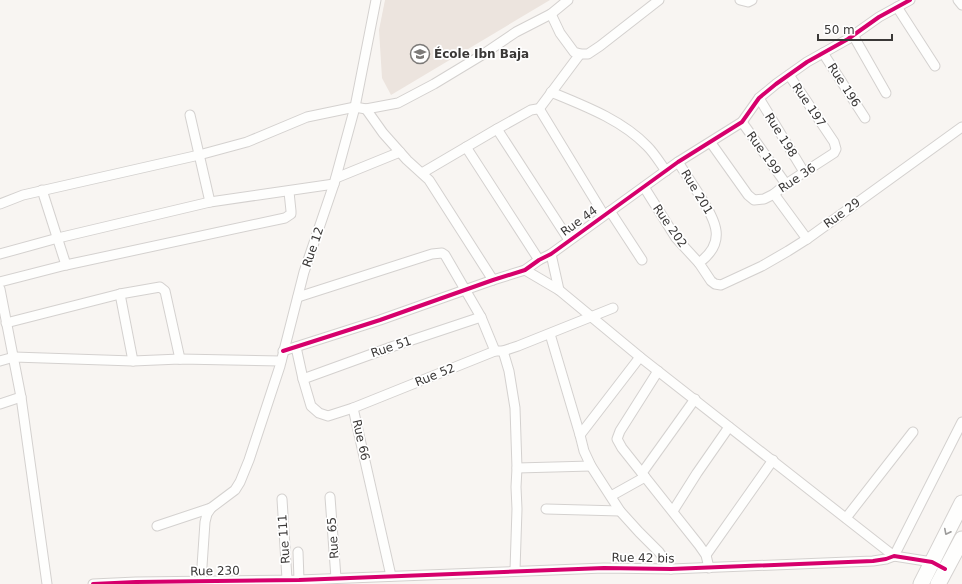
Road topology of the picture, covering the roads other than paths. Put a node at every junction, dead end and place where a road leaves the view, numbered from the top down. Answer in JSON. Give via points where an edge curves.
{"nodes":[{"id":1,"x":376,"y":0,"type":"edge"},
{"id":2,"x":568,"y":0,"type":"edge"},
{"id":3,"x":659,"y":0,"type":"edge"},
{"id":4,"x":740,"y":0,"type":"edge"},
{"id":5,"x":752,"y":0,"type":"edge"},
{"id":6,"x":910,"y":0,"type":"edge"},
{"id":7,"x":958,"y":0,"type":"edge"},
{"id":8,"x":962,"y":5,"type":"edge"},
{"id":9,"x":897,"y":6,"type":"junction"},
{"id":10,"x":551,"y":14,"type":"junction"},
{"id":11,"x":850,"y":37,"type":"junction"},
{"id":12,"x":823,"y":53,"type":"junction"},
{"id":13,"x":580,"y":54,"type":"junction"},
{"id":14,"x":935,"y":66,"type":"dead end"},
{"id":15,"x":789,"y":75,"type":"junction"},
{"id":16,"x":552,"y":92,"type":"junction"},
{"id":17,"x":886,"y":93,"type":"dead end"},
{"id":18,"x":758,"y":98,"type":"junction"},
{"id":19,"x":356,"y":107,"type":"junction"},
{"id":20,"x":366,"y":109,"type":"junction"},
{"id":21,"x":539,"y":109,"type":"junction"},
{"id":22,"x":190,"y":115,"type":"dead end"},
{"id":23,"x":865,"y":118,"type":"dead end"},
{"id":24,"x":742,"y":122,"type":"junction"},
{"id":25,"x":962,"y":127,"type":"edge"},
{"id":26,"x":496,"y":129,"type":"junction"},
{"id":27,"x":830,"y":136,"type":"joint"},
{"id":28,"x":711,"y":142,"type":"junction"},
{"id":29,"x":466,"y":146,"type":"junction"},
{"id":30,"x":400,"y":152,"type":"junction"},
{"id":31,"x":199,"y":155,"type":"junction"},
{"id":32,"x":678,"y":162,"type":"junction"},
{"id":33,"x":666,"y":171,"type":"junction"},
{"id":34,"x":804,"y":172,"type":"junction"},
{"id":35,"x":422,"y":173,"type":"junction"},
{"id":36,"x":335,"y":181,"type":"junction"},
{"id":37,"x":786,"y":184,"type":"junction"},
{"id":38,"x":644,"y":187,"type":"junction"},
{"id":39,"x":42,"y":190,"type":"junction"},
{"id":40,"x":289,"y":192,"type":"junction"},
{"id":41,"x":774,"y":194,"type":"junction"},
{"id":42,"x":210,"y":202,"type":"junction"},
{"id":43,"x":0,"y":204,"type":"edge"},
{"id":44,"x":607,"y":213,"type":"junction"},
{"id":45,"x":58,"y":238,"type":"junction"},
{"id":46,"x":807,"y":239,"type":"junction"},
{"id":47,"x":569,"y":240,"type":"junction"},
{"id":48,"x":0,"y":254,"type":"edge"},
{"id":49,"x":551,"y":254,"type":"junction"},
{"id":50,"x":539,"y":260,"type":"junction"},
{"id":51,"x":642,"y":260,"type":"dead end"},
{"id":52,"x":699,"y":263,"type":"junction"},
{"id":53,"x":66,"y":265,"type":"junction"},
{"id":54,"x":525,"y":270,"type":"junction"},
{"id":55,"x":493,"y":280,"type":"junction"},
{"id":56,"x":0,"y":282,"type":"edge"},
{"id":57,"x":0,"y":289,"type":"edge"},
{"id":58,"x":466,"y":290,"type":"junction"},
{"id":59,"x":559,"y":290,"type":"junction"},
{"id":60,"x":120,"y":294,"type":"junction"},
{"id":61,"x":298,"y":296,"type":"junction"},
{"id":62,"x":613,"y":308,"type":"dead end"},
{"id":63,"x":481,"y":317,"type":"junction"},
{"id":64,"x":592,"y":317,"type":"junction"},
{"id":65,"x":6,"y":322,"type":"junction"},
{"id":66,"x":550,"y":334,"type":"junction"},
{"id":67,"x":296,"y":347,"type":"junction"},
{"id":68,"x":284,"y":351,"type":"junction"},
{"id":69,"x":499,"y":351,"type":"junction"},
{"id":70,"x":14,"y":357,"type":"junction"},
{"id":71,"x":640,"y":357,"type":"junction"},
{"id":72,"x":180,"y":359,"type":"junction"},
{"id":73,"x":0,"y":361,"type":"edge"},
{"id":74,"x":133,"y":361,"type":"junction"},
{"id":75,"x":281,"y":361,"type":"junction"},
{"id":76,"x":658,"y":371,"type":"junction"},
{"id":77,"x":303,"y":380,"type":"junction"},
{"id":78,"x":21,"y":397,"type":"junction"},
{"id":79,"x":695,"y":399,"type":"junction"},
{"id":80,"x":0,"y":404,"type":"edge"},
{"id":81,"x":353,"y":408,"type":"junction"},
{"id":82,"x":962,"y":422,"type":"edge"},
{"id":83,"x":729,"y":426,"type":"junction"},
{"id":84,"x":913,"y":432,"type":"dead end"},
{"id":85,"x":580,"y":435,"type":"junction"},
{"id":86,"x":772,"y":460,"type":"junction"},
{"id":87,"x":591,"y":466,"type":"junction"},
{"id":88,"x":516,"y":468,"type":"junction"},
{"id":89,"x":644,"y":475,"type":"junction"},
{"id":90,"x":611,"y":496,"type":"junction"},
{"id":91,"x":330,"y":497,"type":"dead end"},
{"id":92,"x":282,"y":499,"type":"dead end"},
{"id":93,"x":962,"y":502,"type":"edge"},
{"id":94,"x":211,"y":508,"type":"junction"},
{"id":95,"x":546,"y":509,"type":"dead end"},
{"id":96,"x":620,"y":511,"type":"junction"},
{"id":97,"x":673,"y":511,"type":"junction"},
{"id":98,"x":846,"y":518,"type":"junction"},
{"id":99,"x":157,"y":526,"type":"dead end"},
{"id":100,"x":962,"y":539,"type":"edge"},
{"id":101,"x":298,"y":552,"type":"dead end"},
{"id":102,"x":706,"y":555,"type":"junction"},
{"id":103,"x":894,"y":556,"type":"junction"},
{"id":104,"x":932,"y":562,"type":"junction"},
{"id":105,"x":709,"y":568,"type":"junction"},
{"id":106,"x":671,"y":569,"type":"junction"},
{"id":107,"x":945,"y":569,"type":"junction"},
{"id":108,"x":515,"y":570,"type":"junction"},
{"id":109,"x":391,"y":576,"type":"junction"},
{"id":110,"x":287,"y":579,"type":"junction"},
{"id":111,"x":299,"y":580,"type":"junction"},
{"id":112,"x":330,"y":580,"type":"edge"},
{"id":113,"x":201,"y":581,"type":"junction"},
{"id":114,"x":47,"y":584,"type":"edge"},
{"id":115,"x":93,"y":584,"type":"edge"},
{"id":116,"x":921,"y":584,"type":"edge"},
{"id":117,"x":938,"y":584,"type":"edge"}],
"edges":[{"from":1,"to":19,"type":"street","name":"Rue 12"},
{"from":2,"to":10,"type":"street"},
{"from":3,"to":13,"type":"street","via":[[600,46],[588,54]]},
{"from":4,"to":5,"type":"street"},
{"from":6,"to":9,"type":"street","name":"Rue 44"},
{"from":7,"to":8,"type":"street"},
{"from":9,"to":11,"type":"street","name":"Rue 44"},
{"from":9,"to":14,"type":"street"},
{"from":10,"to":13,"type":"street","via":[[560,33],[574,52]]},
{"from":10,"to":20,"type":"street","via":[[516,32],[410,97],[389,105]]},
{"from":11,"to":12,"type":"street","name":"Rue 44"},
{"from":11,"to":17,"type":"street"},
{"from":12,"to":15,"type":"street","name":"Rue 44"},
{"from":12,"to":23,"type":"street","name":"Rue 196"},
{"from":13,"to":16,"type":"street"},
{"from":15,"to":18,"type":"street","name":"Rue 44"},
{"from":15,"to":27,"type":"street","name":"Rue 197"},
{"from":16,"to":21,"type":"street"},
{"from":16,"to":33,"type":"street","via":[[596,111],[628,130],[649,148]]},
{"from":18,"to":24,"type":"street","name":"Rue 44"},
{"from":18,"to":34,"type":"street","name":"Rue 198"},
{"from":19,"to":20,"type":"street"},
{"from":19,"to":31,"type":"street","via":[[307,117],[247,142]]},
{"from":19,"to":36,"type":"street","name":"Rue 12"},
{"from":20,"to":30,"type":"street"},
{"from":21,"to":26,"type":"street","via":[[531,110]]},
{"from":21,"to":44,"type":"street"},
{"from":22,"to":31,"type":"street"},
{"from":24,"to":28,"type":"street","name":"Rue 44"},
{"from":24,"to":37,"type":"street","name":"Rue 199"},
{"from":25,"to":46,"type":"street","name":"Rue 29"},
{"from":26,"to":29,"type":"street"},
{"from":26,"to":47,"type":"street"},
{"from":27,"to":34,"type":"street","name":"Rue 36","via":[[836,146],[834,153]]},
{"from":28,"to":32,"type":"street","name":"Rue 44"},
{"from":28,"to":41,"type":"street","name":"Rue 36","via":[[744,190],[754,200]]},
{"from":29,"to":35,"type":"street"},
{"from":29,"to":50,"type":"street"},
{"from":30,"to":35,"type":"street"},
{"from":30,"to":36,"type":"street"},
{"from":31,"to":39,"type":"street"},
{"from":31,"to":42,"type":"street"},
{"from":32,"to":33,"type":"street","name":"Rue 44"},
{"from":32,"to":52,"type":"street","name":"Rue 201","via":[[715,222],[714,245],[706,258]]},
{"from":33,"to":38,"type":"street","name":"Rue 44"},
{"from":34,"to":37,"type":"street","name":"Rue 36"},
{"from":35,"to":55,"type":"street","via":[[434,187]]},
{"from":36,"to":40,"type":"street"},
{"from":36,"to":61,"type":"street","name":"Rue 12"},
{"from":37,"to":41,"type":"street","name":"Rue 36"},
{"from":38,"to":44,"type":"street","name":"Rue 44"},
{"from":38,"to":52,"type":"street","name":"Rue 202","via":[[676,238]]},
{"from":39,"to":43,"type":"street"},
{"from":39,"to":45,"type":"street"},
{"from":40,"to":42,"type":"street"},
{"from":40,"to":53,"type":"street","via":[[291,211],[286,218]]},
{"from":41,"to":46,"type":"street"},
{"from":42,"to":45,"type":"street"},
{"from":44,"to":47,"type":"street","name":"Rue 44"},
{"from":44,"to":51,"type":"street"},
{"from":45,"to":48,"type":"street"},
{"from":45,"to":53,"type":"street"},
{"from":46,"to":52,"type":"street","name":"Rue 29","via":[[747,274],[721,285],[711,281]]},
{"from":47,"to":49,"type":"street","name":"Rue 44"},
{"from":49,"to":50,"type":"street","name":"Rue 44"},
{"from":49,"to":59,"type":"street"},
{"from":50,"to":54,"type":"street","name":"Rue 44"},
{"from":53,"to":56,"type":"street"},
{"from":54,"to":55,"type":"street","name":"Rue 44"},
{"from":54,"to":59,"type":"street"},
{"from":55,"to":58,"type":"street","name":"Rue 44"},
{"from":57,"to":65,"type":"street"},
{"from":58,"to":61,"type":"street","via":[[446,255],[438,252]]},
{"from":58,"to":63,"type":"street"},
{"from":58,"to":67,"type":"street","name":"Rue 44"},
{"from":59,"to":64,"type":"street"},
{"from":60,"to":65,"type":"street"},
{"from":60,"to":72,"type":"street","via":[[158,287],[164,290]]},
{"from":60,"to":74,"type":"street"},
{"from":61,"to":68,"type":"street","name":"Rue 12"},
{"from":62,"to":64,"type":"street"},
{"from":63,"to":69,"type":"street"},
{"from":63,"to":77,"type":"street","name":"Rue 51"},
{"from":64,"to":66,"type":"street","name":"Rue 52"},
{"from":64,"to":71,"type":"street"},
{"from":65,"to":70,"type":"street"},
{"from":66,"to":69,"type":"street","name":"Rue 52"},
{"from":66,"to":85,"type":"street"},
{"from":67,"to":68,"type":"street","name":"Rue 44"},
{"from":67,"to":77,"type":"street","name":"Rue 66"},
{"from":68,"to":75,"type":"street","name":"Rue 12"},
{"from":69,"to":81,"type":"street","name":"Rue 52"},
{"from":69,"to":88,"type":"street","via":[[508,371],[515,408]]},
{"from":70,"to":73,"type":"street"},
{"from":70,"to":74,"type":"street"},
{"from":70,"to":78,"type":"street"},
{"from":71,"to":76,"type":"street"},
{"from":71,"to":85,"type":"street"},
{"from":72,"to":74,"type":"street"},
{"from":72,"to":75,"type":"street"},
{"from":75,"to":94,"type":"street","name":"Rue 12","via":[[240,482],[235,490]]},
{"from":76,"to":79,"type":"street"},
{"from":76,"to":89,"type":"street","via":[[617,439]]},
{"from":77,"to":81,"type":"street","name":"Rue 66","via":[[312,406],[319,413],[328,416]]},
{"from":78,"to":80,"type":"street"},
{"from":78,"to":114,"type":"street"},
{"from":79,"to":83,"type":"street"},
{"from":79,"to":89,"type":"street"},
{"from":81,"to":109,"type":"street","name":"Rue 66"},
{"from":82,"to":103,"type":"street"},
{"from":83,"to":86,"type":"street"},
{"from":83,"to":97,"type":"street"},
{"from":84,"to":98,"type":"street"},
{"from":85,"to":87,"type":"street"},
{"from":86,"to":98,"type":"street"},
{"from":86,"to":102,"type":"street"},
{"from":87,"to":88,"type":"street"},
{"from":87,"to":90,"type":"street"},
{"from":88,"to":108,"type":"street"},
{"from":89,"to":90,"type":"street"},
{"from":89,"to":97,"type":"street"},
{"from":90,"to":96,"type":"street"},
{"from":91,"to":112,"type":"street","name":"Rue 65"},
{"from":92,"to":110,"type":"street","name":"Rue 111"},
{"from":93,"to":104,"type":"main road","one_way":true},
{"from":94,"to":99,"type":"street"},
{"from":94,"to":113,"type":"street","via":[[205,522]]},
{"from":95,"to":96,"type":"street"},
{"from":96,"to":106,"type":"street","via":[[659,552]]},
{"from":97,"to":102,"type":"street"},
{"from":98,"to":103,"type":"street"},
{"from":100,"to":107,"type":"main road"},
{"from":101,"to":111,"type":"street"},
{"from":102,"to":105,"type":"street"},
{"from":103,"to":104,"type":"street","name":"Rue 42 bis"},
{"from":103,"to":105,"type":"street","name":"Rue 42 bis","via":[[857,562]]},
{"from":104,"to":107,"type":"street","name":"Rue 42 bis"},
{"from":104,"to":116,"type":"main road"},
{"from":105,"to":106,"type":"street","name":"Rue 42 bis"},
{"from":106,"to":108,"type":"street","name":"Rue 42 bis"},
{"from":107,"to":117,"type":"main road"},
{"from":108,"to":109,"type":"street","name":"Rue 42 bis"},
{"from":109,"to":112,"type":"street","name":"Rue 42 bis"},
{"from":110,"to":111,"type":"street","name":"Rue 230"},
{"from":110,"to":113,"type":"street","name":"Rue 230"},
{"from":111,"to":112,"type":"street","name":"Rue 230"},
{"from":113,"to":115,"type":"street","name":"Rue 230"}]}
